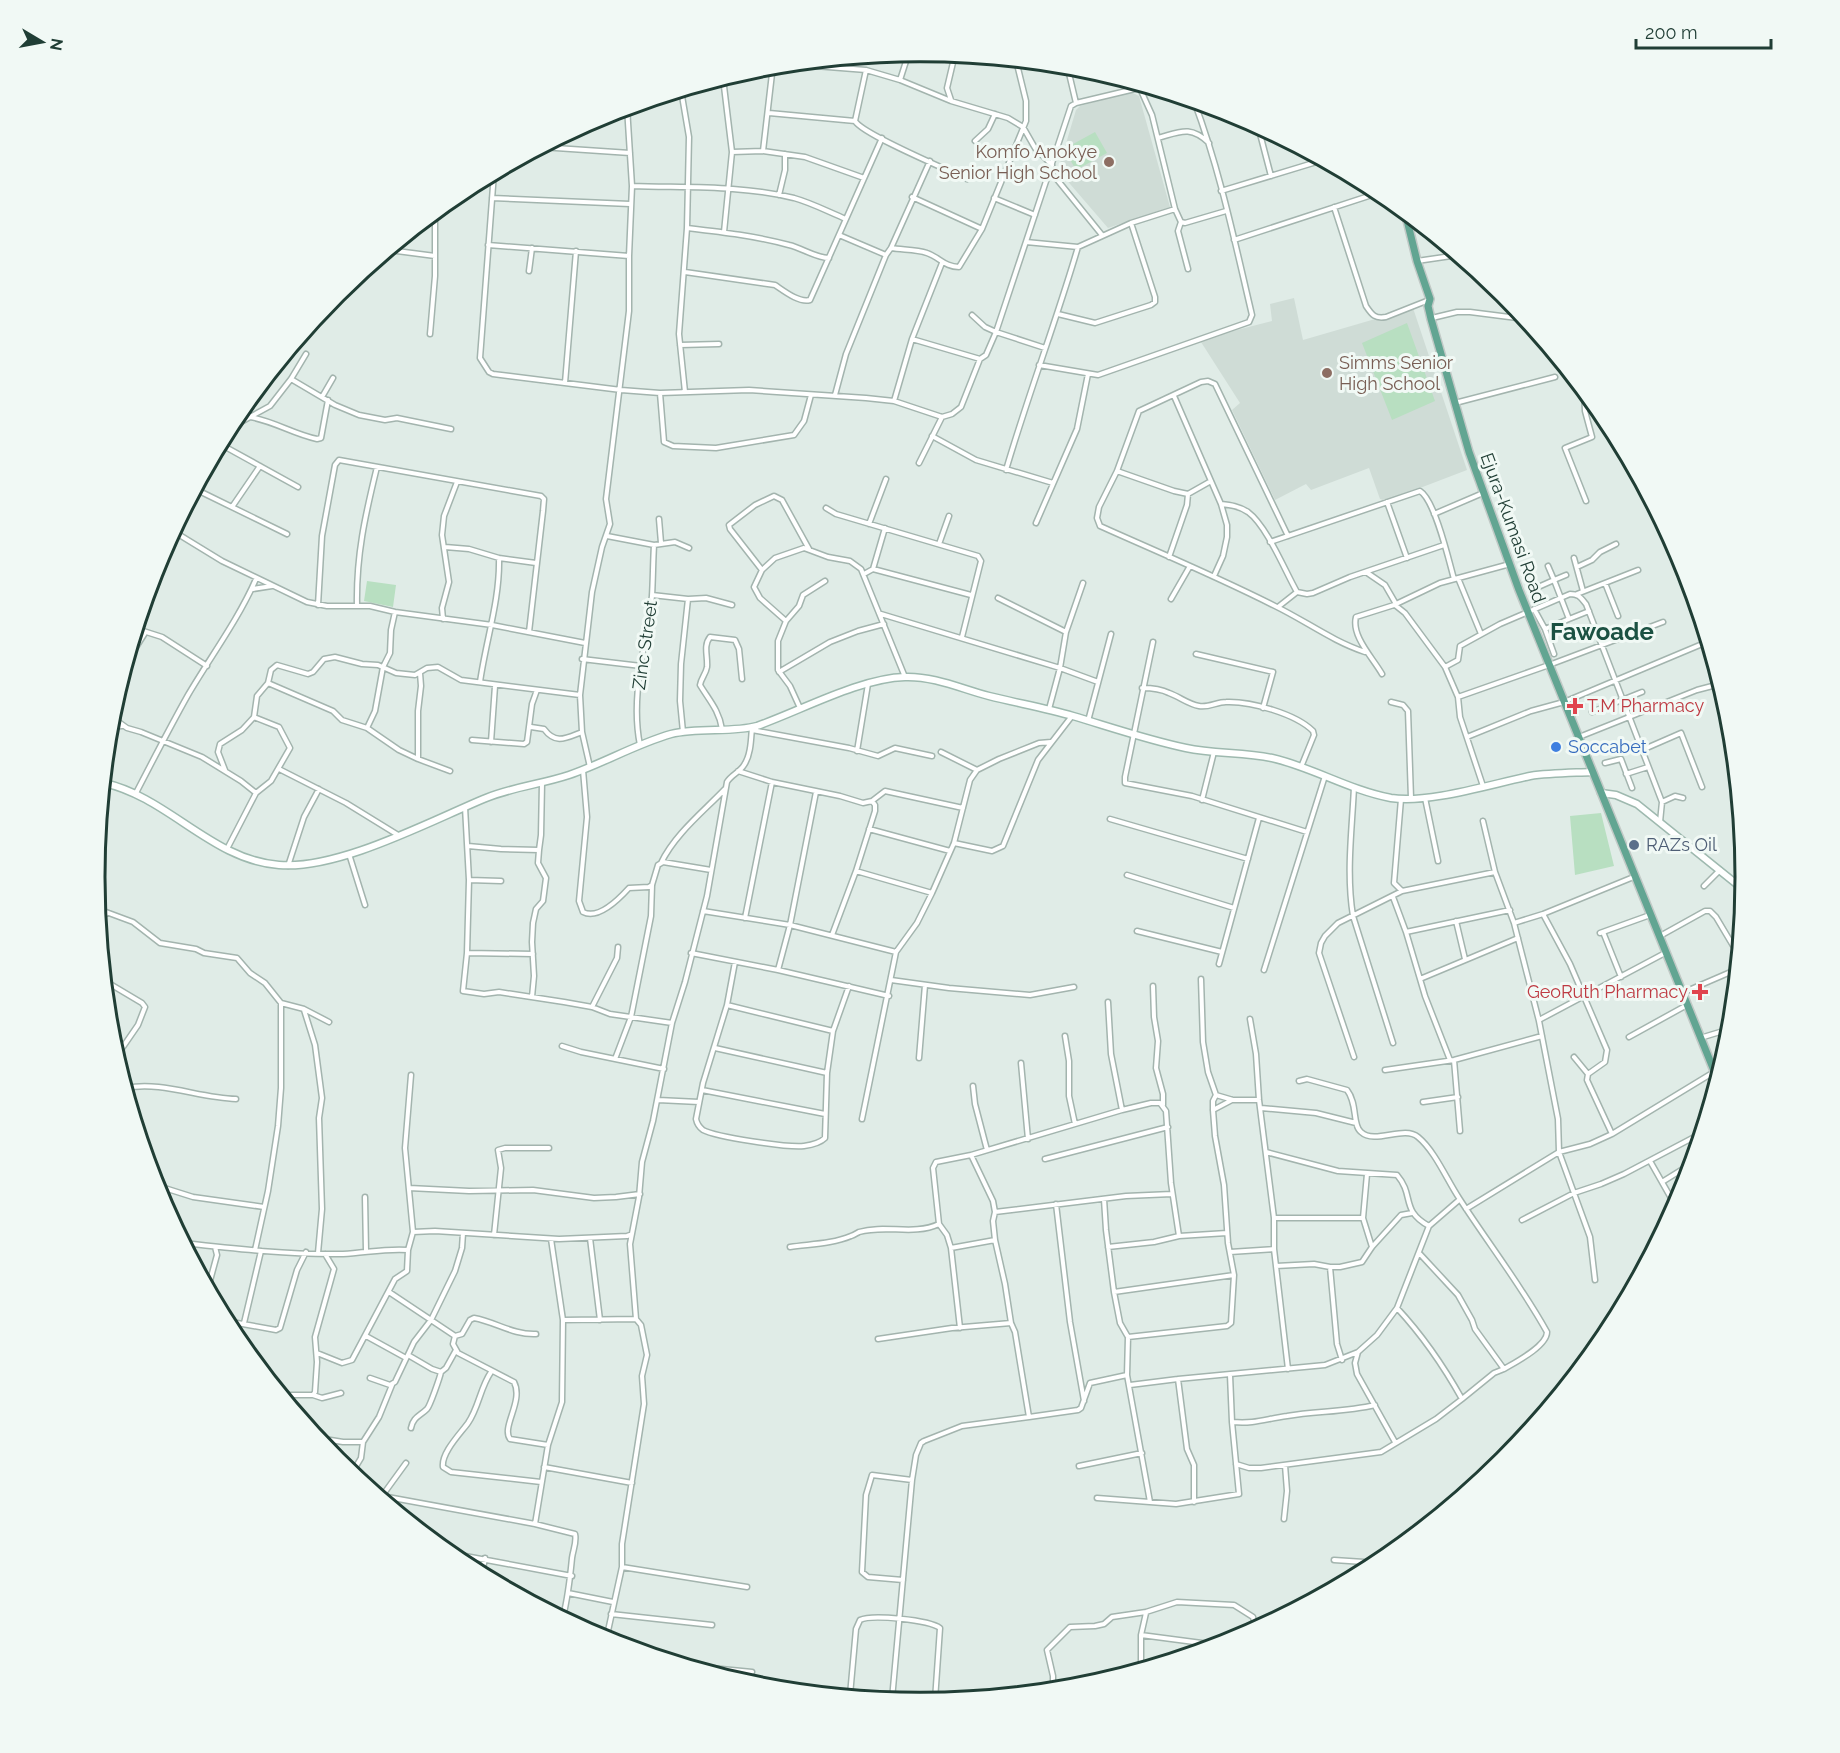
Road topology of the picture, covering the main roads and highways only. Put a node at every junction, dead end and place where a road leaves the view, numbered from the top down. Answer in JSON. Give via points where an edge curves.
{"nodes":[{"id":1,"x":1408,"y":224,"type":"edge"},
{"id":2,"x":1712,"y":1066,"type":"edge"}],
"edges":[{"from":1,"to":2,"type":"main road","name":"Ejura-Kumasi Road","via":[[1454,403],[1509,564],[1531,610],[1600,794]]}]}
